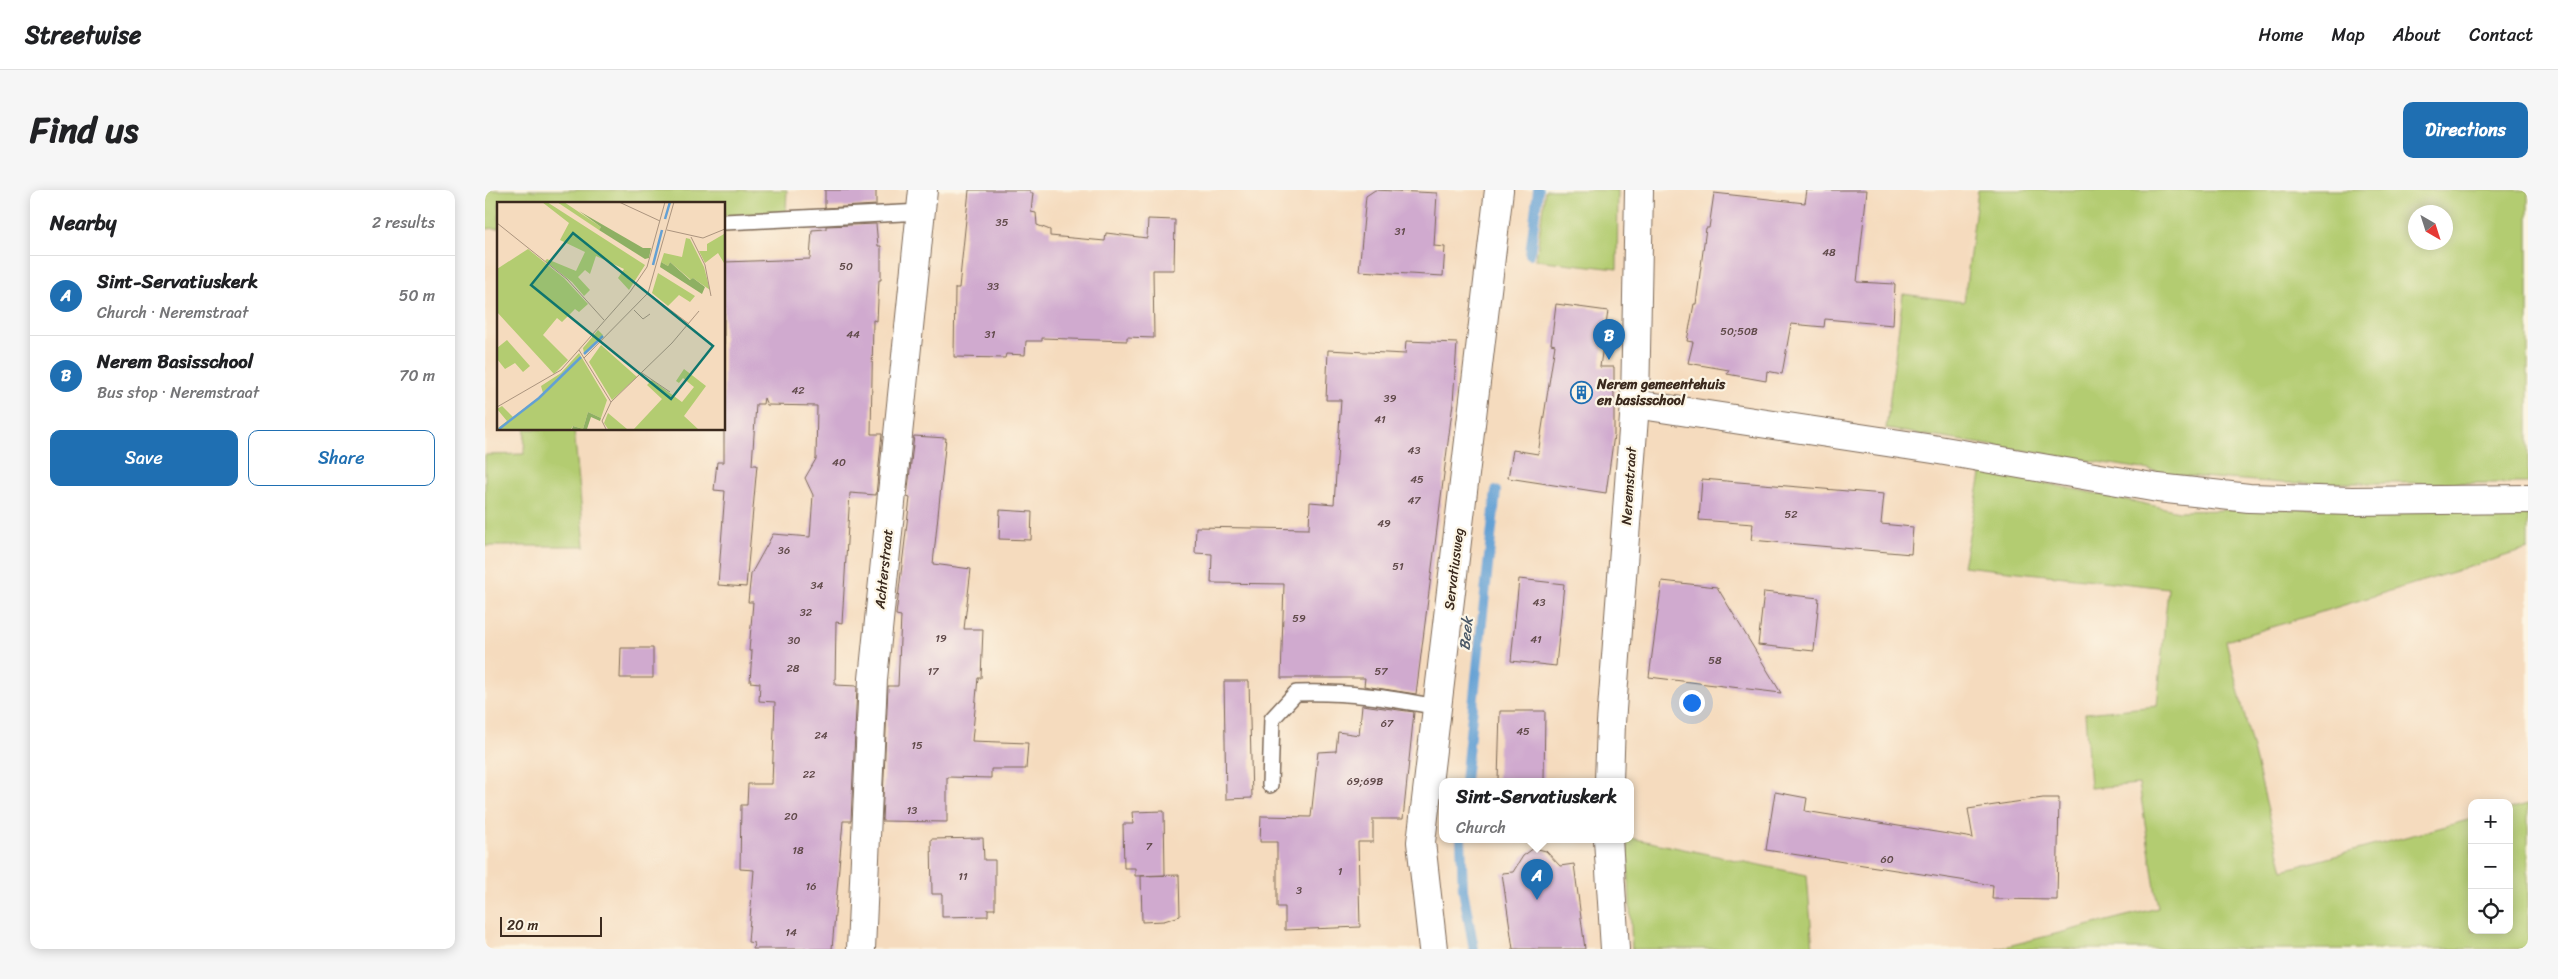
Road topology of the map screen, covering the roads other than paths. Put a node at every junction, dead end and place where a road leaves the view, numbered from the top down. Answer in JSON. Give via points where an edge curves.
{"nodes":[{"id":1,"x":1499,"y":190,"type":"edge"},
{"id":2,"x":1639,"y":190,"type":"edge"},
{"id":3,"x":923,"y":201,"type":"edge"},
{"id":4,"x":725,"y":222,"type":"edge"},
{"id":5,"x":1635,"y":404,"type":"junction"},
{"id":6,"x":2528,"y":499,"type":"edge"},
{"id":7,"x":1437,"y":707,"type":"junction"},
{"id":8,"x":1609,"y":778,"type":"edge"},
{"id":9,"x":1270,"y":785,"type":"dead end"},
{"id":10,"x":1608,"y":843,"type":"edge"},
{"id":11,"x":861,"y":949,"type":"edge"},
{"id":12,"x":1433,"y":949,"type":"edge"},
{"id":13,"x":1615,"y":949,"type":"edge"}],
"edges":[{"from":1,"to":7,"type":"street","name":"Servatiusweg"},
{"from":2,"to":5,"type":"street","name":"Neremstraat"},
{"from":3,"to":4,"type":"lane"},
{"from":3,"to":11,"type":"street","name":"Achterstraat","via":[[873,680]]},
{"from":5,"to":6,"type":"street","via":[[1933,449],[2159,488],[2249,498]]},
{"from":5,"to":8,"type":"street","name":"Neremstraat"},
{"from":7,"to":9,"type":"lane","via":[[1379,696],[1296,693],[1271,719]]},
{"from":7,"to":12,"type":"street","name":"Servatiusweg","via":[[1421,842]]},
{"from":10,"to":13,"type":"street"}]}
